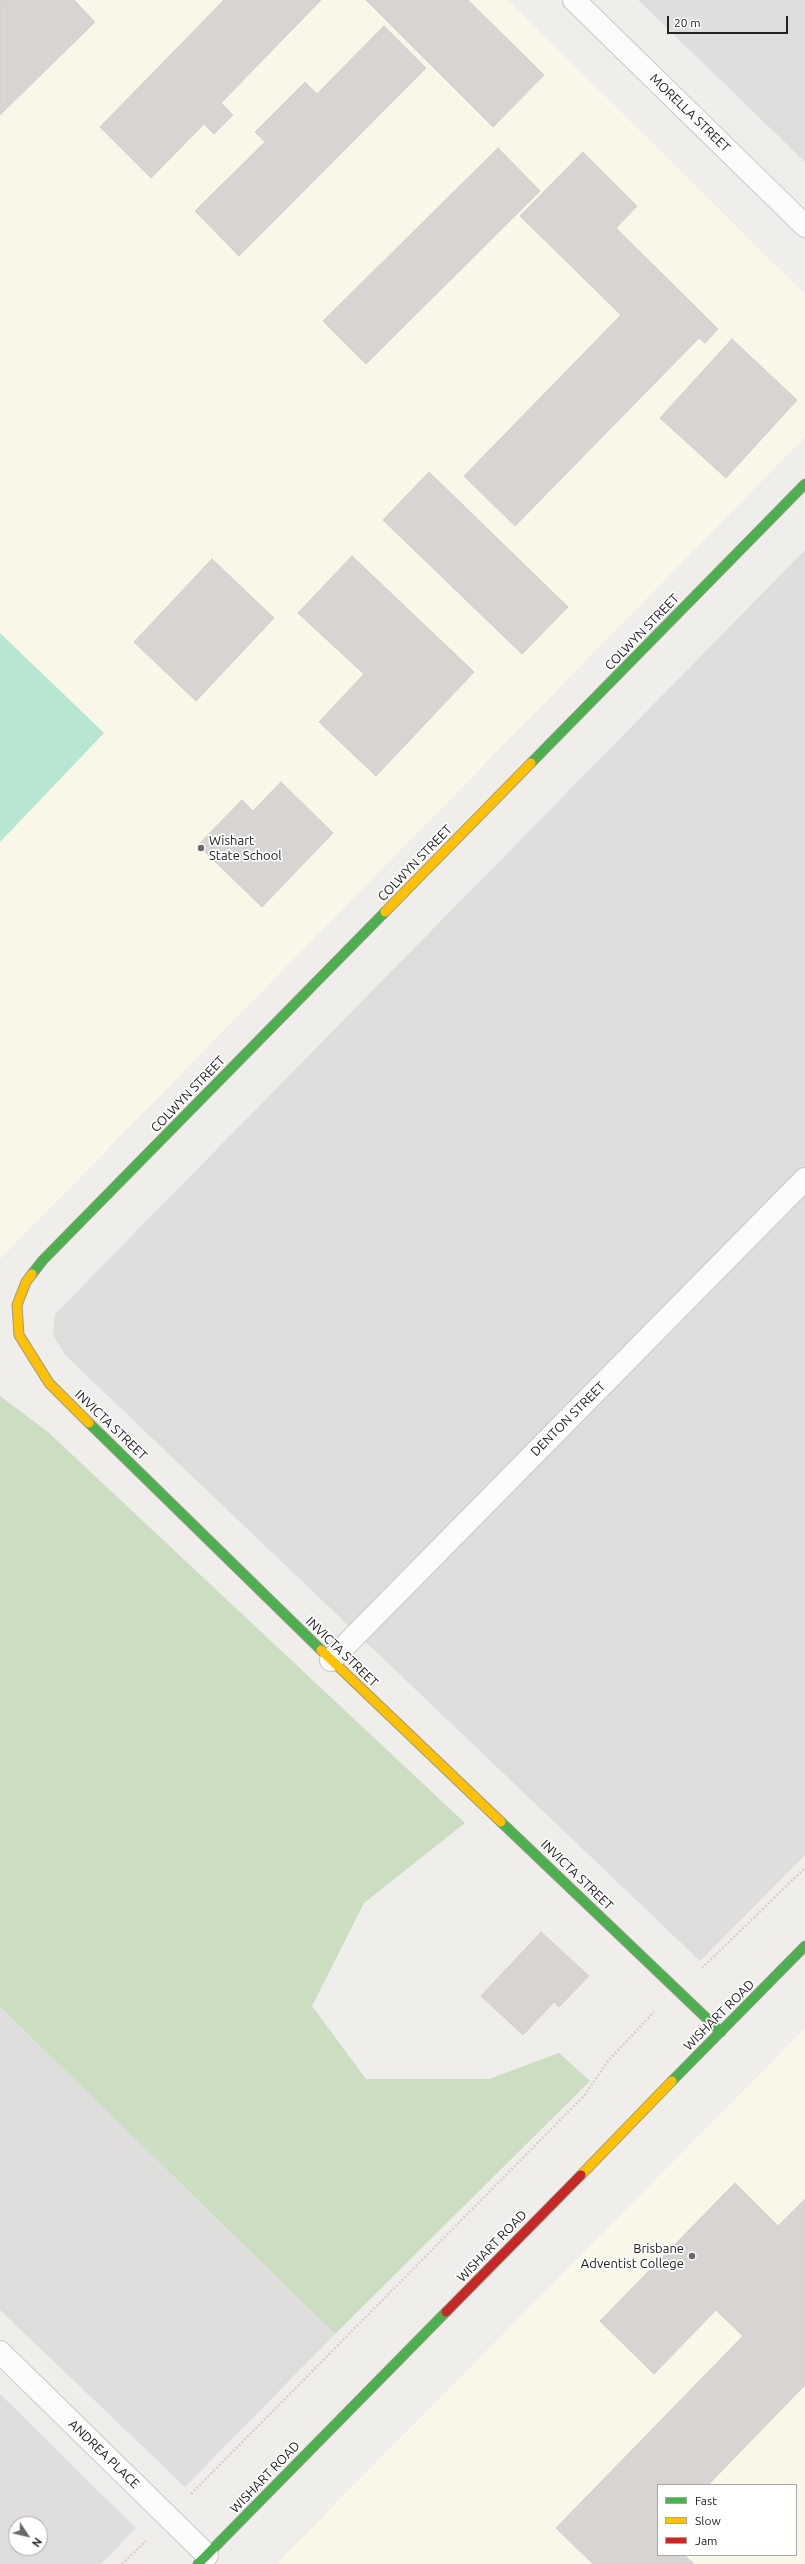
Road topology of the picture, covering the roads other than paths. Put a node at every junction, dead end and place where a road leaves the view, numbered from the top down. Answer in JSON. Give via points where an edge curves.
{"nodes":[{"id":1,"x":574,"y":0,"type":"edge"},
{"id":2,"x":805,"y":226,"type":"edge"},
{"id":3,"x":805,"y":484,"type":"edge"},
{"id":4,"x":805,"y":1179,"type":"edge"},
{"id":5,"x":43,"y":1260,"type":"joint"},
{"id":6,"x":331,"y":1660,"type":"junction"},
{"id":7,"x":805,"y":1946,"type":"edge"},
{"id":8,"x":720,"y":2032,"type":"junction"},
{"id":9,"x":0,"y":2352,"type":"edge"},
{"id":10,"x":202,"y":2559,"type":"edge"}],
"edges":[{"from":1,"to":2,"type":"street","name":"MORELLA STREET"},
{"from":3,"to":5,"type":"street","name":"COLWYN STREET"},
{"from":4,"to":6,"type":"street","name":"DENTON STREET"},
{"from":5,"to":6,"type":"street","name":"INVICTA STREET","via":[[26,1282],[18,1305],[19,1335],[49,1383]]},
{"from":6,"to":8,"type":"street","name":"INVICTA STREET"},
{"from":7,"to":8,"type":"street","name":"WISHART ROAD"},
{"from":8,"to":10,"type":"street","name":"WISHART ROAD"},
{"from":9,"to":10,"type":"street","name":"ANDREA PLACE","via":[[169,2517]]}]}
